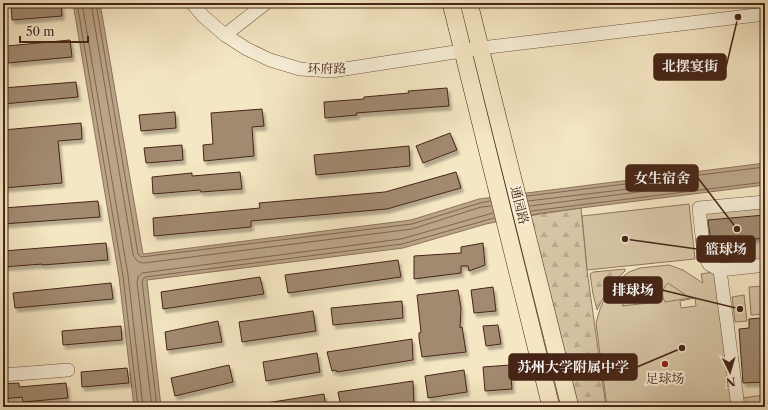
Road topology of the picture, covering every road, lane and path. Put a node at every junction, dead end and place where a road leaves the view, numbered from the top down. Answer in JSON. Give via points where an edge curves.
{"nodes":[{"id":1,"x":192,"y":3,"type":"edge"},
{"id":2,"x":266,"y":3,"type":"edge"},
{"id":3,"x":451,"y":3,"type":"edge"},
{"id":4,"x":469,"y":3,"type":"edge"},
{"id":5,"x":765,"y":14,"type":"edge"},
{"id":6,"x":225,"y":35,"type":"junction"},
{"id":7,"x":481,"y":48,"type":"junction"},
{"id":8,"x":463,"y":52,"type":"junction"},
{"id":9,"x":765,"y":202,"type":"edge"},
{"id":10,"x":765,"y":265,"type":"edge"},
{"id":11,"x":720,"y":270,"type":"junction"},
{"id":12,"x":68,"y":370,"type":"dead end"},
{"id":13,"x":3,"y":375,"type":"edge"},
{"id":14,"x":551,"y":407,"type":"edge"},
{"id":15,"x":570,"y":407,"type":"edge"},
{"id":16,"x":738,"y":407,"type":"edge"}],
"edges":[{"from":1,"to":6,"type":"street","name":"环府路"},
{"from":2,"to":6,"type":"street"},
{"from":3,"to":8,"type":"main road","name":"通园路"},
{"from":4,"to":7,"type":"main road","name":"通园路"},
{"from":5,"to":7,"type":"street","name":"环府路"},
{"from":6,"to":8,"type":"street","name":"环府路","via":[[270,60],[300,69],[332,71]]},
{"from":7,"to":8,"type":"street","name":"环府路"},
{"from":7,"to":15,"type":"main road","name":"通园路"},
{"from":8,"to":14,"type":"main road","name":"通园路"},
{"from":9,"to":11,"type":"street","via":[[699,208],[704,254],[709,264]]},
{"from":10,"to":11,"type":"street"},
{"from":11,"to":16,"type":"street"},
{"from":12,"to":13,"type":"street"}]}
